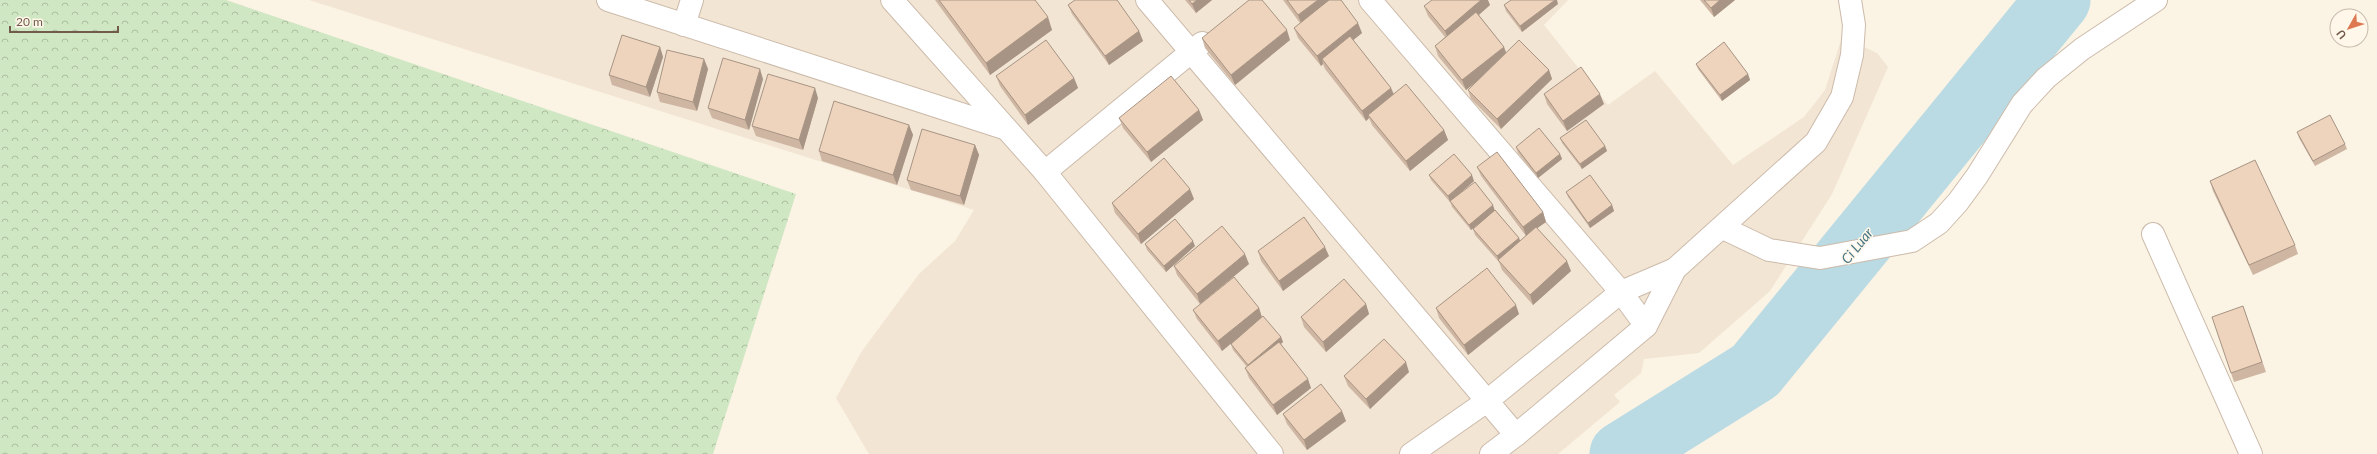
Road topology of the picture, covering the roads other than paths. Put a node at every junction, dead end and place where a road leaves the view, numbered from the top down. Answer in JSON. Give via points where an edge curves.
{"nodes":[{"id":1,"x":608,"y":0,"type":"edge"},
{"id":2,"x":692,"y":0,"type":"edge"},
{"id":3,"x":892,"y":0,"type":"edge"},
{"id":4,"x":1147,"y":0,"type":"edge"},
{"id":5,"x":1370,"y":0,"type":"edge"},
{"id":6,"x":1850,"y":0,"type":"edge"},
{"id":7,"x":2156,"y":0,"type":"edge"},
{"id":8,"x":684,"y":25,"type":"junction"},
{"id":9,"x":1220,"y":28,"type":"edge"},
{"id":10,"x":1191,"y":52,"type":"junction"},
{"id":11,"x":1005,"y":128,"type":"junction"},
{"id":12,"x":1045,"y":172,"type":"junction"},
{"id":13,"x":1723,"y":228,"type":"junction"},
{"id":14,"x":2153,"y":234,"type":"dead end"},
{"id":15,"x":1675,"y":269,"type":"junction"},
{"id":16,"x":1621,"y":292,"type":"junction"},
{"id":17,"x":1646,"y":326,"type":"junction"},
{"id":18,"x":1487,"y":401,"type":"junction"},
{"id":19,"x":1516,"y":436,"type":"junction"},
{"id":20,"x":1272,"y":454,"type":"edge"},
{"id":21,"x":1410,"y":454,"type":"edge"},
{"id":22,"x":1491,"y":454,"type":"edge"},
{"id":23,"x":2251,"y":454,"type":"edge"}],
"edges":[{"from":1,"to":8,"type":"street"},
{"from":2,"to":8,"type":"street"},
{"from":3,"to":11,"type":"street"},
{"from":4,"to":10,"type":"street"},
{"from":5,"to":16,"type":"street"},
{"from":6,"to":13,"type":"street","via":[[1854,25],[1852,55],[1842,97],[1816,142]]},
{"from":7,"to":13,"type":"street","via":[[2082,48],[2046,78],[2022,104],[1958,202],[1938,223],[1912,240],[1820,258],[1769,250]]},
{"from":8,"to":11,"type":"street"},
{"from":9,"to":10,"type":"street"},
{"from":10,"to":12,"type":"street"},
{"from":10,"to":18,"type":"street"},
{"from":11,"to":12,"type":"street"},
{"from":12,"to":20,"type":"street"},
{"from":13,"to":15,"type":"street"},
{"from":14,"to":23,"type":"street"},
{"from":15,"to":16,"type":"street"},
{"from":15,"to":17,"type":"street"},
{"from":16,"to":17,"type":"street"},
{"from":16,"to":18,"type":"street"},
{"from":17,"to":19,"type":"street"},
{"from":18,"to":19,"type":"street"},
{"from":18,"to":21,"type":"street"},
{"from":19,"to":22,"type":"street"}]}
